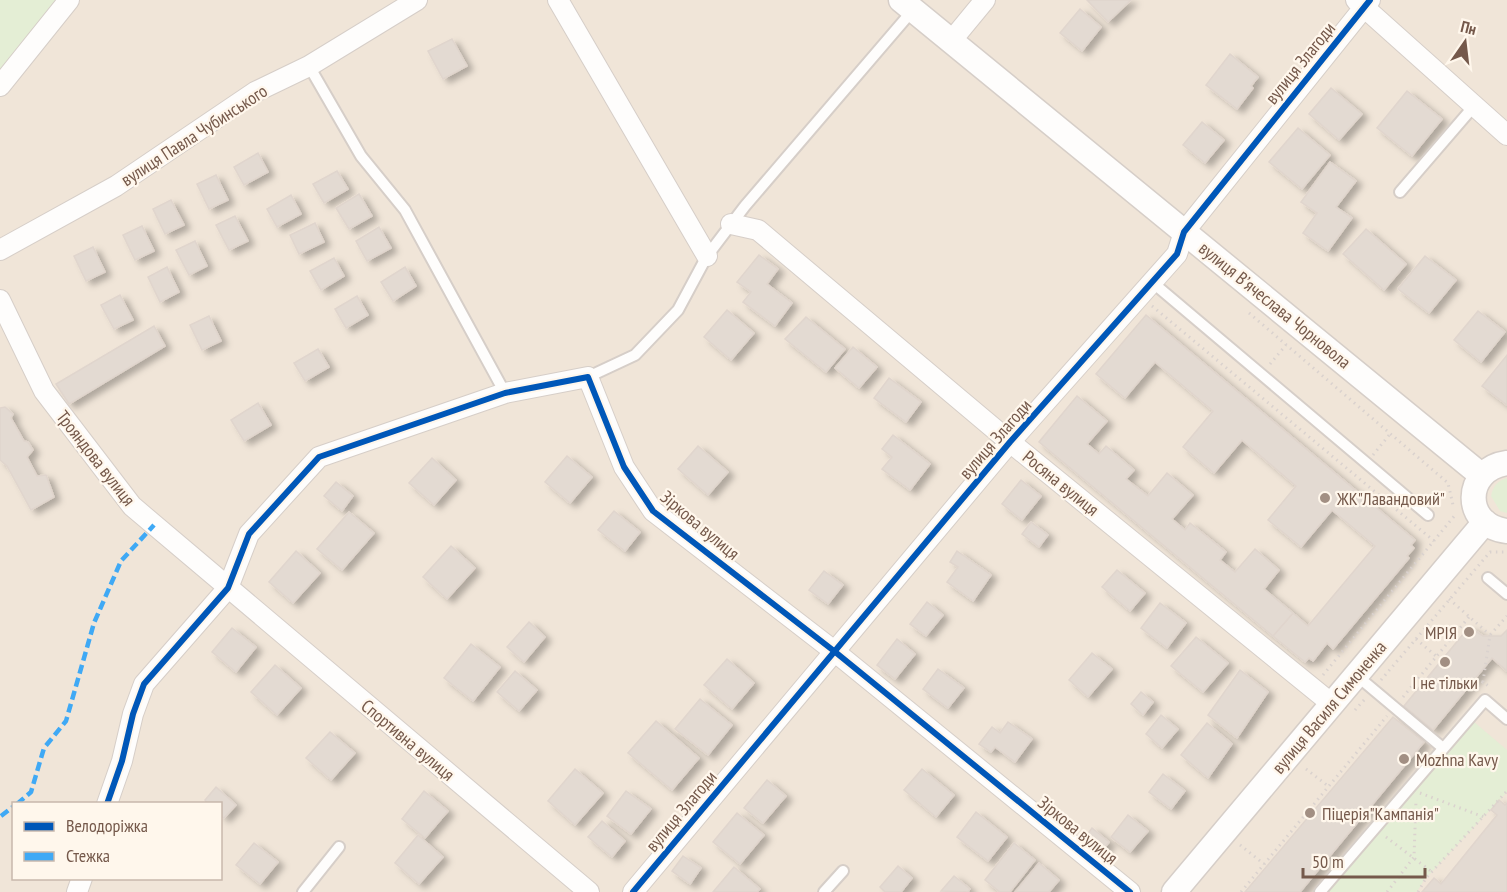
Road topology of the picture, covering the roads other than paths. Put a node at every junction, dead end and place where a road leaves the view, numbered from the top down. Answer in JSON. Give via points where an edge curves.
{"nodes":[{"id":1,"x":69,"y":0,"type":"edge"},
{"id":2,"x":417,"y":0,"type":"edge"},
{"id":3,"x":558,"y":0,"type":"edge"},
{"id":4,"x":985,"y":0,"type":"edge"},
{"id":5,"x":1363,"y":2,"type":"edge"},
{"id":6,"x":907,"y":5,"type":"edge"},
{"id":7,"x":952,"y":40,"type":"junction"},
{"id":8,"x":309,"y":66,"type":"junction"},
{"id":9,"x":0,"y":86,"type":"edge"},
{"id":10,"x":1474,"y":106,"type":"junction"},
{"id":11,"x":1507,"y":135,"type":"edge"},
{"id":12,"x":1400,"y":192,"type":"dead end"},
{"id":13,"x":732,"y":224,"type":"junction"},
{"id":14,"x":1184,"y":232,"type":"junction"},
{"id":15,"x":0,"y":250,"type":"edge"},
{"id":16,"x":707,"y":256,"type":"junction"},
{"id":17,"x":1152,"y":282,"type":"junction"},
{"id":18,"x":0,"y":300,"type":"edge"},
{"id":19,"x":588,"y":377,"type":"junction"},
{"id":20,"x":505,"y":393,"type":"junction"},
{"id":21,"x":1010,"y":442,"type":"junction"},
{"id":22,"x":1507,"y":462,"type":"edge"},
{"id":23,"x":1481,"y":475,"type":"junction"},
{"id":24,"x":1428,"y":515,"type":"dead end"},
{"id":25,"x":1485,"y":522,"type":"junction"},
{"id":26,"x":1507,"y":531,"type":"edge"},
{"id":27,"x":1488,"y":578,"type":"dead end"},
{"id":28,"x":228,"y":588,"type":"junction"},
{"id":29,"x":1507,"y":594,"type":"edge"},
{"id":30,"x":834,"y":651,"type":"junction"},
{"id":31,"x":1368,"y":683,"type":"junction"},
{"id":32,"x":1340,"y":711,"type":"junction"},
{"id":33,"x":1507,"y":719,"type":"edge"},
{"id":34,"x":1443,"y":748,"type":"junction"},
{"id":35,"x":108,"y":802,"type":"edge"},
{"id":36,"x":339,"y":847,"type":"dead end"},
{"id":37,"x":843,"y":870,"type":"dead end"},
{"id":38,"x":303,"y":892,"type":"edge"},
{"id":39,"x":589,"y":892,"type":"edge"},
{"id":40,"x":633,"y":892,"type":"edge"},
{"id":41,"x":824,"y":892,"type":"edge"},
{"id":42,"x":1130,"y":892,"type":"edge"},
{"id":43,"x":1174,"y":892,"type":"edge"},
{"id":44,"x":1320,"y":892,"type":"edge"}],
"edges":[{"from":1,"to":9,"type":"street"},
{"from":2,"to":8,"type":"street","name":"вулиця Павла Чубинського"},
{"from":3,"to":16,"type":"street"},
{"from":4,"to":7,"type":"street"},
{"from":5,"to":10,"type":"street"},
{"from":5,"to":14,"type":"street","name":"вулиця Злагоди"},
{"from":6,"to":7,"type":"street","name":"вулиця Вʼячеслава Чорновола"},
{"from":6,"to":13,"type":"lane"},
{"from":7,"to":14,"type":"street","name":"вулиця Вʼячеслава Чорновола"},
{"from":8,"to":15,"type":"street","name":"вулиця Павла Чубинського","via":[[255,92],[116,186]]},
{"from":8,"to":20,"type":"lane","via":[[361,156],[405,210]]},
{"from":10,"to":11,"type":"street"},
{"from":10,"to":12,"type":"lane"},
{"from":13,"to":16,"type":"lane"},
{"from":13,"to":21,"type":"street","name":"Росяна вулиця","via":[[758,230]]},
{"from":14,"to":17,"type":"street","name":"вулиця Злагоди","via":[[1177,254]]},
{"from":14,"to":23,"type":"street","name":"вулиця Вʼячеслава Чорновола"},
{"from":16,"to":19,"type":"lane","via":[[678,310],[635,356]]},
{"from":17,"to":21,"type":"street","name":"вулиця Злагоди"},
{"from":17,"to":24,"type":"lane"},
{"from":18,"to":28,"type":"street","name":"Трояндова вулиця","via":[[44,392],[92,457],[132,506]]},
{"from":19,"to":20,"type":"street"},
{"from":19,"to":30,"type":"street","name":"Зіркова вулиця","via":[[624,467],[653,511]]},
{"from":20,"to":28,"type":"street","via":[[319,457],[249,534]]},
{"from":21,"to":30,"type":"street","name":"вулиця Злагоди"},
{"from":21,"to":32,"type":"street","name":"Росяна вулиця"},
{"from":22,"to":23,"type":"street","via":[[1490,467]]},
{"from":23,"to":25,"type":"street","via":[[1473,496]]},
{"from":25,"to":26,"type":"street"},
{"from":25,"to":31,"type":"street","name":"вулиця Василя Симоненка"},
{"from":27,"to":29,"type":"lane"},
{"from":28,"to":35,"type":"street","via":[[144,684]]},
{"from":28,"to":39,"type":"street","name":"Спортивна вулиця"},
{"from":30,"to":40,"type":"street","name":"вулиця Злагоди"},
{"from":30,"to":42,"type":"street","name":"Зіркова вулиця"},
{"from":31,"to":32,"type":"street","name":"вулиця Василя Симоненка"},
{"from":31,"to":34,"type":"lane"},
{"from":32,"to":43,"type":"street","name":"вулиця Василя Симоненка"},
{"from":33,"to":34,"type":"lane","via":[[1485,700]]},
{"from":34,"to":44,"type":"lane"},
{"from":36,"to":38,"type":"lane"},
{"from":37,"to":41,"type":"lane"}]}
